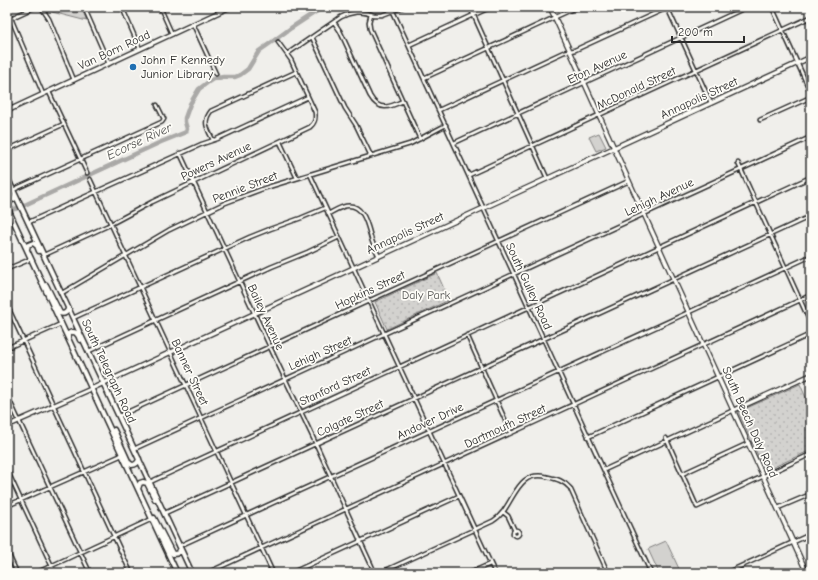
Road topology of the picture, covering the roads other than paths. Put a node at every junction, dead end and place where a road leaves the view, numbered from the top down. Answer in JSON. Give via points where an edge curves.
{"nodes":[{"id":1,"x":35,"y":7,"type":"edge"},
{"id":2,"x":41,"y":7,"type":"edge"},
{"id":3,"x":84,"y":7,"type":"edge"},
{"id":4,"x":122,"y":7,"type":"edge"},
{"id":5,"x":160,"y":7,"type":"edge"},
{"id":6,"x":230,"y":7,"type":"edge"},
{"id":7,"x":391,"y":7,"type":"edge"},
{"id":8,"x":403,"y":7,"type":"edge"},
{"id":9,"x":470,"y":7,"type":"edge"},
{"id":10,"x":491,"y":7,"type":"edge"},
{"id":11,"x":550,"y":7,"type":"edge"},
{"id":12,"x":578,"y":7,"type":"edge"},
{"id":13,"x":668,"y":7,"type":"edge"},
{"id":14,"x":747,"y":7,"type":"edge"},
{"id":15,"x":772,"y":7,"type":"edge"},
{"id":16,"x":7,"y":9,"type":"edge"},
{"id":17,"x":393,"y":11,"type":"junction"},
{"id":18,"x":371,"y":14,"type":"junction"},
{"id":19,"x":473,"y":15,"type":"junction"},
{"id":20,"x":811,"y":17,"type":"edge"},
{"id":21,"x":11,"y":18,"type":"junction"},
{"id":22,"x":554,"y":18,"type":"junction"},
{"id":23,"x":7,"y":20,"type":"edge"},
{"id":24,"x":334,"y":22,"type":"junction"},
{"id":25,"x":193,"y":24,"type":"junction"},
{"id":26,"x":782,"y":30,"type":"junction"},
{"id":27,"x":172,"y":34,"type":"junction"},
{"id":28,"x":312,"y":37,"type":"junction"},
{"id":29,"x":681,"y":38,"type":"junction"},
{"id":30,"x":278,"y":42,"type":"dead end"},
{"id":31,"x":409,"y":45,"type":"junction"},
{"id":32,"x":488,"y":48,"type":"junction"},
{"id":33,"x":140,"y":49,"type":"junction"},
{"id":34,"x":570,"y":51,"type":"junction"},
{"id":35,"x":287,"y":54,"type":"junction"},
{"id":36,"x":811,"y":57,"type":"edge"},
{"id":37,"x":798,"y":63,"type":"junction"},
{"id":38,"x":109,"y":64,"type":"junction"},
{"id":39,"x":696,"y":70,"type":"junction"},
{"id":40,"x":296,"y":72,"type":"junction"},
{"id":41,"x":216,"y":74,"type":"dead end"},
{"id":42,"x":424,"y":78,"type":"junction"},
{"id":43,"x":74,"y":80,"type":"junction"},
{"id":44,"x":503,"y":81,"type":"junction"},
{"id":45,"x":584,"y":82,"type":"junction"},
{"id":46,"x":49,"y":92,"type":"junction"},
{"id":47,"x":811,"y":93,"type":"edge"},
{"id":48,"x":43,"y":94,"type":"junction"},
{"id":49,"x":811,"y":97,"type":"edge"},
{"id":50,"x":308,"y":98,"type":"junction"},
{"id":51,"x":7,"y":100,"type":"edge"},
{"id":52,"x":403,"y":101,"type":"junction"},
{"id":53,"x":711,"y":103,"type":"junction"},
{"id":54,"x":157,"y":106,"type":"dead end"},
{"id":55,"x":9,"y":110,"type":"edge"},
{"id":56,"x":439,"y":110,"type":"junction"},
{"id":57,"x":518,"y":113,"type":"junction"},
{"id":58,"x":599,"y":115,"type":"junction"},
{"id":59,"x":760,"y":120,"type":"dead end"},
{"id":60,"x":64,"y":124,"type":"junction"},
{"id":61,"x":446,"y":125,"type":"junction"},
{"id":62,"x":811,"y":137,"type":"edge"},
{"id":63,"x":420,"y":139,"type":"junction"},
{"id":64,"x":213,"y":140,"type":"junction"},
{"id":65,"x":280,"y":142,"type":"junction"},
{"id":66,"x":454,"y":143,"type":"junction"},
{"id":67,"x":533,"y":145,"type":"junction"},
{"id":68,"x":614,"y":148,"type":"junction"},
{"id":69,"x":7,"y":150,"type":"edge"},
{"id":70,"x":180,"y":154,"type":"junction"},
{"id":71,"x":372,"y":156,"type":"junction"},
{"id":72,"x":80,"y":159,"type":"junction"},
{"id":73,"x":738,"y":163,"type":"dead end"},
{"id":74,"x":741,"y":170,"type":"junction"},
{"id":75,"x":87,"y":173,"type":"dead end"},
{"id":76,"x":310,"y":174,"type":"junction"},
{"id":77,"x":469,"y":175,"type":"junction"},
{"id":78,"x":7,"y":177,"type":"edge"},
{"id":79,"x":811,"y":177,"type":"edge"},
{"id":80,"x":297,"y":178,"type":"junction"},
{"id":81,"x":547,"y":178,"type":"junction"},
{"id":82,"x":90,"y":179,"type":"dead end"},
{"id":83,"x":629,"y":181,"type":"junction"},
{"id":84,"x":194,"y":182,"type":"junction"},
{"id":85,"x":13,"y":190,"type":"junction"},
{"id":86,"x":96,"y":192,"type":"junction"},
{"id":87,"x":15,"y":195,"type":"junction"},
{"id":88,"x":7,"y":198,"type":"edge"},
{"id":89,"x":756,"y":202,"type":"junction"},
{"id":90,"x":7,"y":207,"type":"edge"},
{"id":91,"x":325,"y":208,"type":"junction"},
{"id":92,"x":484,"y":208,"type":"junction"},
{"id":93,"x":207,"y":211,"type":"junction"},
{"id":94,"x":328,"y":214,"type":"junction"},
{"id":95,"x":644,"y":214,"type":"junction"},
{"id":96,"x":811,"y":216,"type":"edge"},
{"id":97,"x":29,"y":222,"type":"junction"},
{"id":98,"x":111,"y":224,"type":"junction"},
{"id":99,"x":771,"y":235,"type":"junction"},
{"id":100,"x":339,"y":237,"type":"junction"},
{"id":101,"x":499,"y":241,"type":"junction"},
{"id":102,"x":659,"y":247,"type":"junction"},
{"id":103,"x":27,"y":249,"type":"junction"},
{"id":104,"x":224,"y":249,"type":"junction"},
{"id":105,"x":44,"y":255,"type":"junction"},
{"id":106,"x":125,"y":256,"type":"junction"},
{"id":107,"x":379,"y":256,"type":"junction"},
{"id":108,"x":811,"y":256,"type":"edge"},
{"id":109,"x":31,"y":259,"type":"junction"},
{"id":110,"x":353,"y":268,"type":"junction"},
{"id":111,"x":786,"y":268,"type":"junction"},
{"id":112,"x":7,"y":269,"type":"edge"},
{"id":113,"x":37,"y":272,"type":"junction"},
{"id":114,"x":514,"y":274,"type":"junction"},
{"id":115,"x":674,"y":279,"type":"junction"},
{"id":116,"x":240,"y":281,"type":"junction"},
{"id":117,"x":140,"y":287,"type":"junction"},
{"id":118,"x":60,"y":288,"type":"junction"},
{"id":119,"x":62,"y":293,"type":"junction"},
{"id":120,"x":811,"y":295,"type":"edge"},
{"id":121,"x":800,"y":300,"type":"junction"},
{"id":122,"x":369,"y":301,"type":"junction"},
{"id":123,"x":7,"y":305,"type":"edge"},
{"id":124,"x":529,"y":307,"type":"junction"},
{"id":125,"x":68,"y":308,"type":"junction"},
{"id":126,"x":689,"y":312,"type":"junction"},
{"id":127,"x":254,"y":313,"type":"junction"},
{"id":128,"x":73,"y":318,"type":"junction"},
{"id":129,"x":156,"y":320,"type":"junction"},
{"id":130,"x":61,"y":324,"type":"junction"},
{"id":131,"x":811,"y":324,"type":"edge"},
{"id":132,"x":384,"y":334,"type":"junction"},
{"id":133,"x":811,"y":334,"type":"edge"},
{"id":134,"x":467,"y":335,"type":"junction"},
{"id":135,"x":68,"y":338,"type":"junction"},
{"id":136,"x":544,"y":340,"type":"junction"},
{"id":137,"x":24,"y":341,"type":"junction"},
{"id":138,"x":704,"y":344,"type":"junction"},
{"id":139,"x":269,"y":346,"type":"junction"},
{"id":140,"x":7,"y":348,"type":"edge"},
{"id":141,"x":89,"y":351,"type":"junction"},
{"id":142,"x":170,"y":352,"type":"junction"},
{"id":143,"x":398,"y":367,"type":"junction"},
{"id":144,"x":482,"y":368,"type":"junction"},
{"id":145,"x":559,"y":372,"type":"junction"},
{"id":146,"x":99,"y":374,"type":"junction"},
{"id":147,"x":811,"y":375,"type":"edge"},
{"id":148,"x":718,"y":377,"type":"junction"},
{"id":149,"x":285,"y":379,"type":"junction"},
{"id":150,"x":103,"y":383,"type":"junction"},
{"id":151,"x":186,"y":385,"type":"junction"},
{"id":152,"x":91,"y":389,"type":"junction"},
{"id":153,"x":7,"y":395,"type":"edge"},
{"id":154,"x":414,"y":399,"type":"junction"},
{"id":155,"x":496,"y":400,"type":"junction"},
{"id":156,"x":574,"y":405,"type":"junction"},
{"id":157,"x":53,"y":406,"type":"junction"},
{"id":158,"x":734,"y":410,"type":"junction"},
{"id":159,"x":301,"y":412,"type":"junction"},
{"id":160,"x":119,"y":416,"type":"junction"},
{"id":161,"x":201,"y":418,"type":"junction"},
{"id":162,"x":106,"y":419,"type":"junction"},
{"id":163,"x":19,"y":421,"type":"junction"},
{"id":164,"x":7,"y":426,"type":"edge"},
{"id":165,"x":429,"y":431,"type":"junction"},
{"id":166,"x":511,"y":433,"type":"junction"},
{"id":167,"x":588,"y":437,"type":"junction"},
{"id":168,"x":667,"y":439,"type":"junction"},
{"id":169,"x":749,"y":443,"type":"junction"},
{"id":170,"x":316,"y":444,"type":"junction"},
{"id":171,"x":134,"y":449,"type":"junction"},
{"id":172,"x":216,"y":451,"type":"junction"},
{"id":173,"x":811,"y":454,"type":"edge"},
{"id":174,"x":122,"y":455,"type":"junction"},
{"id":175,"x":139,"y":459,"type":"junction"},
{"id":176,"x":444,"y":464,"type":"junction"},
{"id":177,"x":7,"y":470,"type":"edge"},
{"id":178,"x":604,"y":470,"type":"junction"},
{"id":179,"x":85,"y":472,"type":"junction"},
{"id":180,"x":682,"y":474,"type":"junction"},
{"id":181,"x":763,"y":476,"type":"junction"},
{"id":182,"x":331,"y":477,"type":"junction"},
{"id":183,"x":150,"y":482,"type":"junction"},
{"id":184,"x":231,"y":483,"type":"junction"},
{"id":185,"x":50,"y":487,"type":"junction"},
{"id":186,"x":138,"y":488,"type":"junction"},
{"id":187,"x":811,"y":494,"type":"edge"},
{"id":188,"x":459,"y":496,"type":"junction"},
{"id":189,"x":21,"y":500,"type":"junction"},
{"id":190,"x":7,"y":506,"type":"edge"},
{"id":191,"x":147,"y":508,"type":"junction"},
{"id":192,"x":778,"y":508,"type":"junction"},
{"id":193,"x":346,"y":509,"type":"junction"},
{"id":194,"x":503,"y":512,"type":"junction"},
{"id":195,"x":164,"y":514,"type":"junction"},
{"id":196,"x":246,"y":516,"type":"junction"},
{"id":197,"x":152,"y":519,"type":"junction"},
{"id":198,"x":170,"y":527,"type":"junction"},
{"id":199,"x":475,"y":530,"type":"junction"},
{"id":200,"x":515,"y":531,"type":"dead end"},
{"id":201,"x":811,"y":534,"type":"edge"},
{"id":202,"x":114,"y":537,"type":"junction"},
{"id":203,"x":361,"y":542,"type":"junction"},
{"id":204,"x":793,"y":542,"type":"junction"},
{"id":205,"x":180,"y":547,"type":"junction"},
{"id":206,"x":262,"y":548,"type":"junction"},
{"id":207,"x":7,"y":551,"type":"edge"},
{"id":208,"x":80,"y":552,"type":"junction"},
{"id":209,"x":490,"y":564,"type":"junction"},
{"id":210,"x":51,"y":566,"type":"junction"},
{"id":211,"x":17,"y":573,"type":"edge"},
{"id":212,"x":36,"y":573,"type":"edge"},
{"id":213,"x":55,"y":573,"type":"edge"},
{"id":214,"x":90,"y":573,"type":"edge"},
{"id":215,"x":131,"y":573,"type":"edge"},
{"id":216,"x":177,"y":573,"type":"edge"},
{"id":217,"x":192,"y":573,"type":"edge"},
{"id":218,"x":207,"y":573,"type":"edge"},
{"id":219,"x":273,"y":573,"type":"edge"},
{"id":220,"x":291,"y":573,"type":"edge"},
{"id":221,"x":375,"y":573,"type":"edge"},
{"id":222,"x":380,"y":573,"type":"edge"},
{"id":223,"x":470,"y":573,"type":"edge"},
{"id":224,"x":495,"y":573,"type":"edge"},
{"id":225,"x":608,"y":573,"type":"edge"},
{"id":226,"x":650,"y":573,"type":"edge"},
{"id":227,"x":726,"y":573,"type":"edge"},
{"id":228,"x":807,"y":573,"type":"edge"}],
"edges":[{"from":1,"to":21,"type":"street"},
{"from":2,"to":43,"type":"street","via":[[49,19]]},
{"from":3,"to":38,"type":"street"},
{"from":4,"to":33,"type":"street"},
{"from":5,"to":27,"type":"street"},
{"from":6,"to":25,"type":"street","name":"Van Born Road"},
{"from":7,"to":17,"type":"street","name":"South Gulley Road"},
{"from":8,"to":17,"type":"street"},
{"from":9,"to":19,"type":"street"},
{"from":10,"to":19,"type":"street"},
{"from":11,"to":22,"type":"street"},
{"from":12,"to":22,"type":"street"},
{"from":13,"to":29,"type":"street"},
{"from":13,"to":34,"type":"street"},
{"from":14,"to":29,"type":"street","name":"Eton Avenue"},
{"from":15,"to":26,"type":"street"},
{"from":16,"to":21,"type":"street"},
{"from":17,"to":18,"type":"street","via":[[382,15]]},
{"from":17,"to":31,"type":"street","name":"South Gulley Road"},
{"from":18,"to":24,"type":"street","via":[[353,13]]},
{"from":18,"to":52,"type":"street","via":[[370,29]]},
{"from":19,"to":31,"type":"street"},
{"from":19,"to":32,"type":"street"},
{"from":20,"to":26,"type":"street","name":"McDonald Street"},
{"from":21,"to":23,"type":"street"},
{"from":21,"to":48,"type":"street"},
{"from":22,"to":32,"type":"street"},
{"from":22,"to":34,"type":"street"},
{"from":24,"to":28,"type":"street"},
{"from":24,"to":52,"type":"street","via":[[372,100],[385,107]]},
{"from":25,"to":27,"type":"street","name":"Van Born Road"},
{"from":25,"to":41,"type":"street"},
{"from":26,"to":37,"type":"street"},
{"from":26,"to":39,"type":"street","name":"McDonald Street"},
{"from":27,"to":33,"type":"street","name":"Van Born Road"},
{"from":28,"to":35,"type":"street"},
{"from":28,"to":71,"type":"street","via":[[345,108]]},
{"from":29,"to":39,"type":"street"},
{"from":29,"to":45,"type":"street","name":"Eton Avenue"},
{"from":30,"to":35,"type":"street","name":"Powers Avenue"},
{"from":31,"to":42,"type":"street","name":"South Gulley Road"},
{"from":32,"to":42,"type":"street"},
{"from":32,"to":44,"type":"street"},
{"from":33,"to":38,"type":"street","name":"Van Born Road"},
{"from":34,"to":44,"type":"street"},
{"from":34,"to":45,"type":"street"},
{"from":35,"to":40,"type":"street","name":"Powers Avenue"},
{"from":36,"to":37,"type":"street","name":"Annapolis Street"},
{"from":37,"to":47,"type":"street"},
{"from":37,"to":53,"type":"street","name":"Annapolis Street"},
{"from":38,"to":43,"type":"street","name":"Van Born Road"},
{"from":39,"to":53,"type":"street"},
{"from":39,"to":58,"type":"street","name":"McDonald Street"},
{"from":40,"to":50,"type":"street","name":"Powers Avenue"},
{"from":40,"to":64,"type":"street","via":[[211,111],[206,123]]},
{"from":42,"to":56,"type":"street","name":"South Gulley Road"},
{"from":43,"to":46,"type":"street","name":"Van Born Road"},
{"from":44,"to":56,"type":"street"},
{"from":44,"to":57,"type":"street"},
{"from":45,"to":57,"type":"street","name":"Eton Avenue"},
{"from":45,"to":58,"type":"street"},
{"from":46,"to":48,"type":"street","name":"Van Born Road"},
{"from":46,"to":60,"type":"street"},
{"from":48,"to":55,"type":"street","name":"Van Born Road"},
{"from":49,"to":59,"type":"street"},
{"from":50,"to":64,"type":"street"},
{"from":50,"to":65,"type":"street","name":"Powers Avenue","via":[[315,114],[314,123]]},
{"from":51,"to":55,"type":"street"},
{"from":52,"to":63,"type":"street"},
{"from":53,"to":68,"type":"street","name":"Annapolis Street"},
{"from":54,"to":72,"type":"street","via":[[164,120],[162,122]]},
{"from":56,"to":61,"type":"street","name":"South Gulley Road"},
{"from":57,"to":66,"type":"street","name":"Eton Avenue"},
{"from":57,"to":67,"type":"street"},
{"from":58,"to":67,"type":"street","name":"McDonald Street"},
{"from":58,"to":68,"type":"street"},
{"from":60,"to":69,"type":"street"},
{"from":60,"to":72,"type":"street"},
{"from":61,"to":63,"type":"street","name":"Pennie Street"},
{"from":61,"to":66,"type":"street","name":"South Gulley Road"},
{"from":62,"to":74,"type":"street","name":"Lehigh Avenue"},
{"from":63,"to":71,"type":"street","name":"Pennie Street"},
{"from":64,"to":70,"type":"street"},
{"from":65,"to":80,"type":"street"},
{"from":65,"to":84,"type":"street","name":"Powers Avenue"},
{"from":66,"to":77,"type":"street","name":"South Gulley Road"},
{"from":67,"to":77,"type":"street","name":"McDonald Street"},
{"from":67,"to":81,"type":"street"},
{"from":68,"to":81,"type":"street","name":"Annapolis Street"},
{"from":68,"to":83,"type":"street"},
{"from":70,"to":84,"type":"street","name":"Bailey Avenue"},
{"from":70,"to":86,"type":"street"},
{"from":71,"to":76,"type":"street","name":"Pennie Street"},
{"from":72,"to":75,"type":"street"},
{"from":72,"to":85,"type":"street"},
{"from":73,"to":74,"type":"street"},
{"from":74,"to":89,"type":"street"},
{"from":74,"to":95,"type":"street","name":"Lehigh Avenue"},
{"from":76,"to":80,"type":"street","name":"Pennie Street"},
{"from":76,"to":91,"type":"street"},
{"from":77,"to":92,"type":"street","name":"South Gulley Road"},
{"from":78,"to":85,"type":"main road","name":"South Telegraph Road"},
{"from":79,"to":89,"type":"street","name":"Stanford Street"},
{"from":80,"to":93,"type":"street","name":"Pennie Street"},
{"from":81,"to":92,"type":"street","name":"Annapolis Street"},
{"from":82,"to":86,"type":"street","name":"Banner Street"},
{"from":83,"to":95,"type":"street"},
{"from":83,"to":101,"type":"street","name":"Hopkins Street"},
{"from":84,"to":93,"type":"street","name":"Bailey Avenue"},
{"from":84,"to":98,"type":"street","name":"Powers Avenue"},
{"from":85,"to":87,"type":"main road","name":"South Telegraph Road"},
{"from":86,"to":97,"type":"street"},
{"from":86,"to":98,"type":"street","name":"Banner Street"},
{"from":87,"to":88,"type":"main road","via":[[12,200]]},
{"from":87,"to":97,"type":"main road","name":"South Telegraph Road"},
{"from":89,"to":99,"type":"street"},
{"from":89,"to":102,"type":"street","name":"Stanford Street"},
{"from":90,"to":103,"type":"main road","name":"South Telegraph Road"},
{"from":91,"to":94,"type":"street"},
{"from":91,"to":104,"type":"street"},
{"from":92,"to":101,"type":"street","name":"South Gulley Road"},
{"from":92,"to":107,"type":"street","name":"Annapolis Street"},
{"from":93,"to":104,"type":"street","name":"Bailey Avenue"},
{"from":93,"to":106,"type":"street","name":"Pennie Street"},
{"from":94,"to":100,"type":"street"},
{"from":94,"to":107,"type":"street","via":[[346,206],[359,210]]},
{"from":95,"to":102,"type":"street"},
{"from":95,"to":114,"type":"street","name":"Lehigh Avenue"},
{"from":96,"to":99,"type":"street","name":"Colgate Street"},
{"from":97,"to":105,"type":"main road","name":"South Telegraph Road"},
{"from":98,"to":105,"type":"street","name":"Powers Avenue"},
{"from":98,"to":106,"type":"street","name":"Banner Street"},
{"from":99,"to":111,"type":"street"},
{"from":99,"to":115,"type":"street","name":"Colgate Street"},
{"from":100,"to":110,"type":"street"},
{"from":100,"to":116,"type":"street"},
{"from":101,"to":114,"type":"street","name":"South Gulley Road"},
{"from":101,"to":122,"type":"street","name":"Hopkins Street"},
{"from":102,"to":115,"type":"street","name":"South Beech Daly Road"},
{"from":102,"to":124,"type":"street","name":"Stanford Street"},
{"from":103,"to":109,"type":"main road","name":"South Telegraph Road"},
{"from":103,"to":118,"type":"main road","via":[[30,244],[37,246],[56,285]]},
{"from":104,"to":116,"type":"street","name":"Bailey Avenue"},
{"from":104,"to":117,"type":"street"},
{"from":105,"to":118,"type":"main road","name":"South Telegraph Road"},
{"from":106,"to":117,"type":"street","name":"Banner Street"},
{"from":106,"to":119,"type":"street","name":"Pennie Street"},
{"from":107,"to":110,"type":"street","name":"Annapolis Street"},
{"from":108,"to":111,"type":"street","name":"Andover Drive"},
{"from":109,"to":112,"type":"street"},
{"from":109,"to":113,"type":"main road","name":"South Telegraph Road"},
{"from":110,"to":122,"type":"street"},
{"from":110,"to":127,"type":"street","name":"Annapolis Street"},
{"from":111,"to":121,"type":"street"},
{"from":111,"to":126,"type":"street","name":"Andover Drive"},
{"from":113,"to":125,"type":"main road","via":[[60,313],[65,313]]},
{"from":113,"to":130,"type":"main road","name":"South Telegraph Road"},
{"from":114,"to":124,"type":"street","name":"South Gulley Road"},
{"from":114,"to":132,"type":"street","name":"Lehigh Street"},
{"from":115,"to":126,"type":"street","name":"South Beech Daly Road"},
{"from":115,"to":136,"type":"street","name":"Colgate Street"},
{"from":116,"to":127,"type":"street","name":"Bailey Avenue"},
{"from":116,"to":129,"type":"street"},
{"from":117,"to":128,"type":"street"},
{"from":117,"to":129,"type":"street","name":"Banner Street"},
{"from":118,"to":119,"type":"main road","name":"South Telegraph Road"},
{"from":119,"to":125,"type":"main road","name":"South Telegraph Road"},
{"from":120,"to":121,"type":"street","name":"Dartmouth Street"},
{"from":121,"to":131,"type":"street"},
{"from":121,"to":138,"type":"street","name":"Dartmouth Street"},
{"from":122,"to":132,"type":"street"},
{"from":122,"to":139,"type":"street","name":"Hopkins Street"},
{"from":123,"to":137,"type":"street"},
{"from":124,"to":134,"type":"street","name":"Stanford Street"},
{"from":124,"to":136,"type":"street","name":"South Gulley Road"},
{"from":125,"to":128,"type":"main road","name":"South Telegraph Road"},
{"from":126,"to":138,"type":"street","name":"South Beech Daly Road"},
{"from":126,"to":145,"type":"street","name":"Andover Drive"},
{"from":127,"to":139,"type":"street","name":"Bailey Avenue"},
{"from":127,"to":142,"type":"street","name":"Annapolis Street"},
{"from":128,"to":141,"type":"main road","name":"South Telegraph Road"},
{"from":129,"to":141,"type":"street"},
{"from":129,"to":142,"type":"street","name":"Banner Street"},
{"from":130,"to":135,"type":"main road","name":"South Telegraph Road"},
{"from":130,"to":137,"type":"street"},
{"from":132,"to":143,"type":"street"},
{"from":132,"to":149,"type":"street","name":"Lehigh Street"},
{"from":133,"to":148,"type":"street"},
{"from":134,"to":143,"type":"street","name":"Stanford Street"},
{"from":134,"to":144,"type":"street"},
{"from":135,"to":146,"type":"main road","via":[[71,332],[77,333]]},
{"from":135,"to":152,"type":"main road","name":"South Telegraph Road"},
{"from":136,"to":144,"type":"street","name":"Colgate Street"},
{"from":136,"to":145,"type":"street","name":"South Gulley Road"},
{"from":137,"to":140,"type":"street"},
{"from":137,"to":157,"type":"street"},
{"from":138,"to":148,"type":"street","name":"South Beech Daly Road"},
{"from":138,"to":156,"type":"street","name":"Dartmouth Street"},
{"from":139,"to":149,"type":"street","name":"Bailey Avenue"},
{"from":139,"to":151,"type":"street","name":"Hopkins Street"},
{"from":141,"to":146,"type":"main road","name":"South Telegraph Road"},
{"from":142,"to":150,"type":"street","name":"Annapolis Street"},
{"from":142,"to":151,"type":"street","name":"Banner Street"},
{"from":143,"to":154,"type":"street"},
{"from":143,"to":159,"type":"street","name":"Stanford Street"},
{"from":144,"to":154,"type":"street","name":"Colgate Street"},
{"from":144,"to":155,"type":"street"},
{"from":145,"to":155,"type":"street","name":"Andover Drive"},
{"from":145,"to":156,"type":"street","name":"South Gulley Road"},
{"from":146,"to":150,"type":"main road","name":"South Telegraph Road"},
{"from":147,"to":158,"type":"street"},
{"from":148,"to":158,"type":"street","name":"South Beech Daly Road"},
{"from":148,"to":167,"type":"street"},
{"from":149,"to":159,"type":"street","name":"Bailey Avenue"},
{"from":149,"to":161,"type":"street","name":"Lehigh Street"},
{"from":150,"to":152,"type":"street","name":"Annapolis Street"},
{"from":150,"to":160,"type":"main road","name":"South Telegraph Road"},
{"from":151,"to":160,"type":"street","name":"Hopkins Street"},
{"from":151,"to":161,"type":"street","name":"Banner Street"},
{"from":152,"to":157,"type":"street","name":"Annapolis Street"},
{"from":152,"to":162,"type":"main road","name":"South Telegraph Road"},
{"from":153,"to":163,"type":"street"},
{"from":154,"to":165,"type":"street"},
{"from":154,"to":170,"type":"street","name":"Colgate Street"},
{"from":155,"to":165,"type":"street","name":"Andover Drive"},
{"from":155,"to":166,"type":"street"},
{"from":156,"to":166,"type":"street","name":"Dartmouth Street"},
{"from":156,"to":167,"type":"street","name":"South Gulley Road"},
{"from":157,"to":163,"type":"street","name":"Annapolis Street"},
{"from":157,"to":179,"type":"street"},
{"from":158,"to":168,"type":"street"},
{"from":158,"to":169,"type":"street","name":"South Beech Daly Road"},
{"from":159,"to":170,"type":"street","name":"Bailey Avenue"},
{"from":159,"to":172,"type":"street","name":"Stanford Street"},
{"from":160,"to":171,"type":"main road","name":"South Telegraph Road"},
{"from":161,"to":171,"type":"street","name":"Lehigh Street"},
{"from":161,"to":172,"type":"street","name":"Banner Street"},
{"from":162,"to":174,"type":"main road","name":"South Telegraph Road"},
{"from":162,"to":175,"type":"main road","via":[[129,463],[135,464]]},
{"from":163,"to":164,"type":"street","name":"Annapolis Street"},
{"from":163,"to":185,"type":"street"},
{"from":165,"to":176,"type":"street"},
{"from":165,"to":182,"type":"street","name":"Andover Drive"},
{"from":166,"to":176,"type":"street","name":"Dartmouth Street"},
{"from":167,"to":178,"type":"street","name":"South Gulley Road"},
{"from":168,"to":178,"type":"street"},
{"from":168,"to":180,"type":"street"},
{"from":169,"to":180,"type":"street"},
{"from":169,"to":181,"type":"street","name":"South Beech Daly Road"},
{"from":170,"to":182,"type":"street","name":"Bailey Avenue"},
{"from":170,"to":184,"type":"street","name":"Colgate Street"},
{"from":171,"to":175,"type":"main road","name":"South Telegraph Road"},
{"from":172,"to":183,"type":"street","name":"Stanford Street"},
{"from":172,"to":184,"type":"street","name":"Banner Street"},
{"from":173,"to":181,"type":"street"},
{"from":174,"to":179,"type":"street"},
{"from":174,"to":186,"type":"main road","name":"South Telegraph Road"},
{"from":175,"to":183,"type":"main road","name":"South Telegraph Road"},
{"from":176,"to":188,"type":"street"},
{"from":176,"to":193,"type":"street","name":"Dartmouth Street"},
{"from":177,"to":189,"type":"street"},
{"from":178,"to":226,"type":"street","name":"South Gulley Road"},
{"from":179,"to":185,"type":"street"},
{"from":179,"to":202,"type":"street"},
{"from":180,"to":181,"type":"street","via":[[697,507]]},
{"from":181,"to":192,"type":"street","name":"South Beech Daly Road"},
{"from":182,"to":193,"type":"street","name":"Bailey Avenue"},
{"from":182,"to":196,"type":"street","name":"Andover Drive"},
{"from":183,"to":195,"type":"main road","name":"South Telegraph Road"},
{"from":184,"to":195,"type":"street","name":"Colgate Street"},
{"from":184,"to":196,"type":"street","name":"Banner Street"},
{"from":185,"to":189,"type":"street"},
{"from":185,"to":208,"type":"street"},
{"from":186,"to":191,"type":"main road","name":"South Telegraph Road"},
{"from":186,"to":198,"type":"main road","via":[[140,483],[147,483]]},
{"from":187,"to":192,"type":"street"},
{"from":188,"to":199,"type":"street"},
{"from":188,"to":203,"type":"street"},
{"from":189,"to":190,"type":"street"},
{"from":189,"to":210,"type":"street"},
{"from":191,"to":197,"type":"main road","name":"South Telegraph Road"},
{"from":191,"to":205,"type":"main road","via":[[172,553],[178,553]]},
{"from":192,"to":204,"type":"street","name":"South Beech Daly Road"},
{"from":193,"to":203,"type":"street","name":"Bailey Avenue"},
{"from":193,"to":206,"type":"street","name":"Dartmouth Street"},
{"from":194,"to":199,"type":"street","via":[[493,521]]},
{"from":194,"to":200,"type":"street","via":[[508,516]]},
{"from":194,"to":225,"type":"street","via":[[519,485],[528,478],[540,475],[562,482],[571,491]]},
{"from":195,"to":198,"type":"main road","name":"South Telegraph Road"},
{"from":196,"to":205,"type":"street","name":"Andover Drive"},
{"from":196,"to":206,"type":"street","name":"Banner Street"},
{"from":197,"to":202,"type":"street"},
{"from":197,"to":216,"type":"main road","name":"South Telegraph Road"},
{"from":198,"to":205,"type":"main road","name":"South Telegraph Road"},
{"from":199,"to":209,"type":"street"},
{"from":199,"to":222,"type":"street"},
{"from":201,"to":204,"type":"street"},
{"from":202,"to":208,"type":"street"},
{"from":202,"to":215,"type":"street"},
{"from":203,"to":220,"type":"street"},
{"from":203,"to":221,"type":"street","name":"Bailey Avenue"},
{"from":204,"to":227,"type":"street"},
{"from":204,"to":228,"type":"street","name":"South Beech Daly Road"},
{"from":205,"to":217,"type":"main road","name":"South Telegraph Road"},
{"from":206,"to":218,"type":"street","name":"Dartmouth Street"},
{"from":206,"to":219,"type":"street","name":"Banner Street"},
{"from":207,"to":211,"type":"street"},
{"from":208,"to":210,"type":"street"},
{"from":208,"to":214,"type":"street"},
{"from":209,"to":223,"type":"street"},
{"from":209,"to":224,"type":"street"},
{"from":210,"to":212,"type":"street"},
{"from":210,"to":213,"type":"street"}]}
